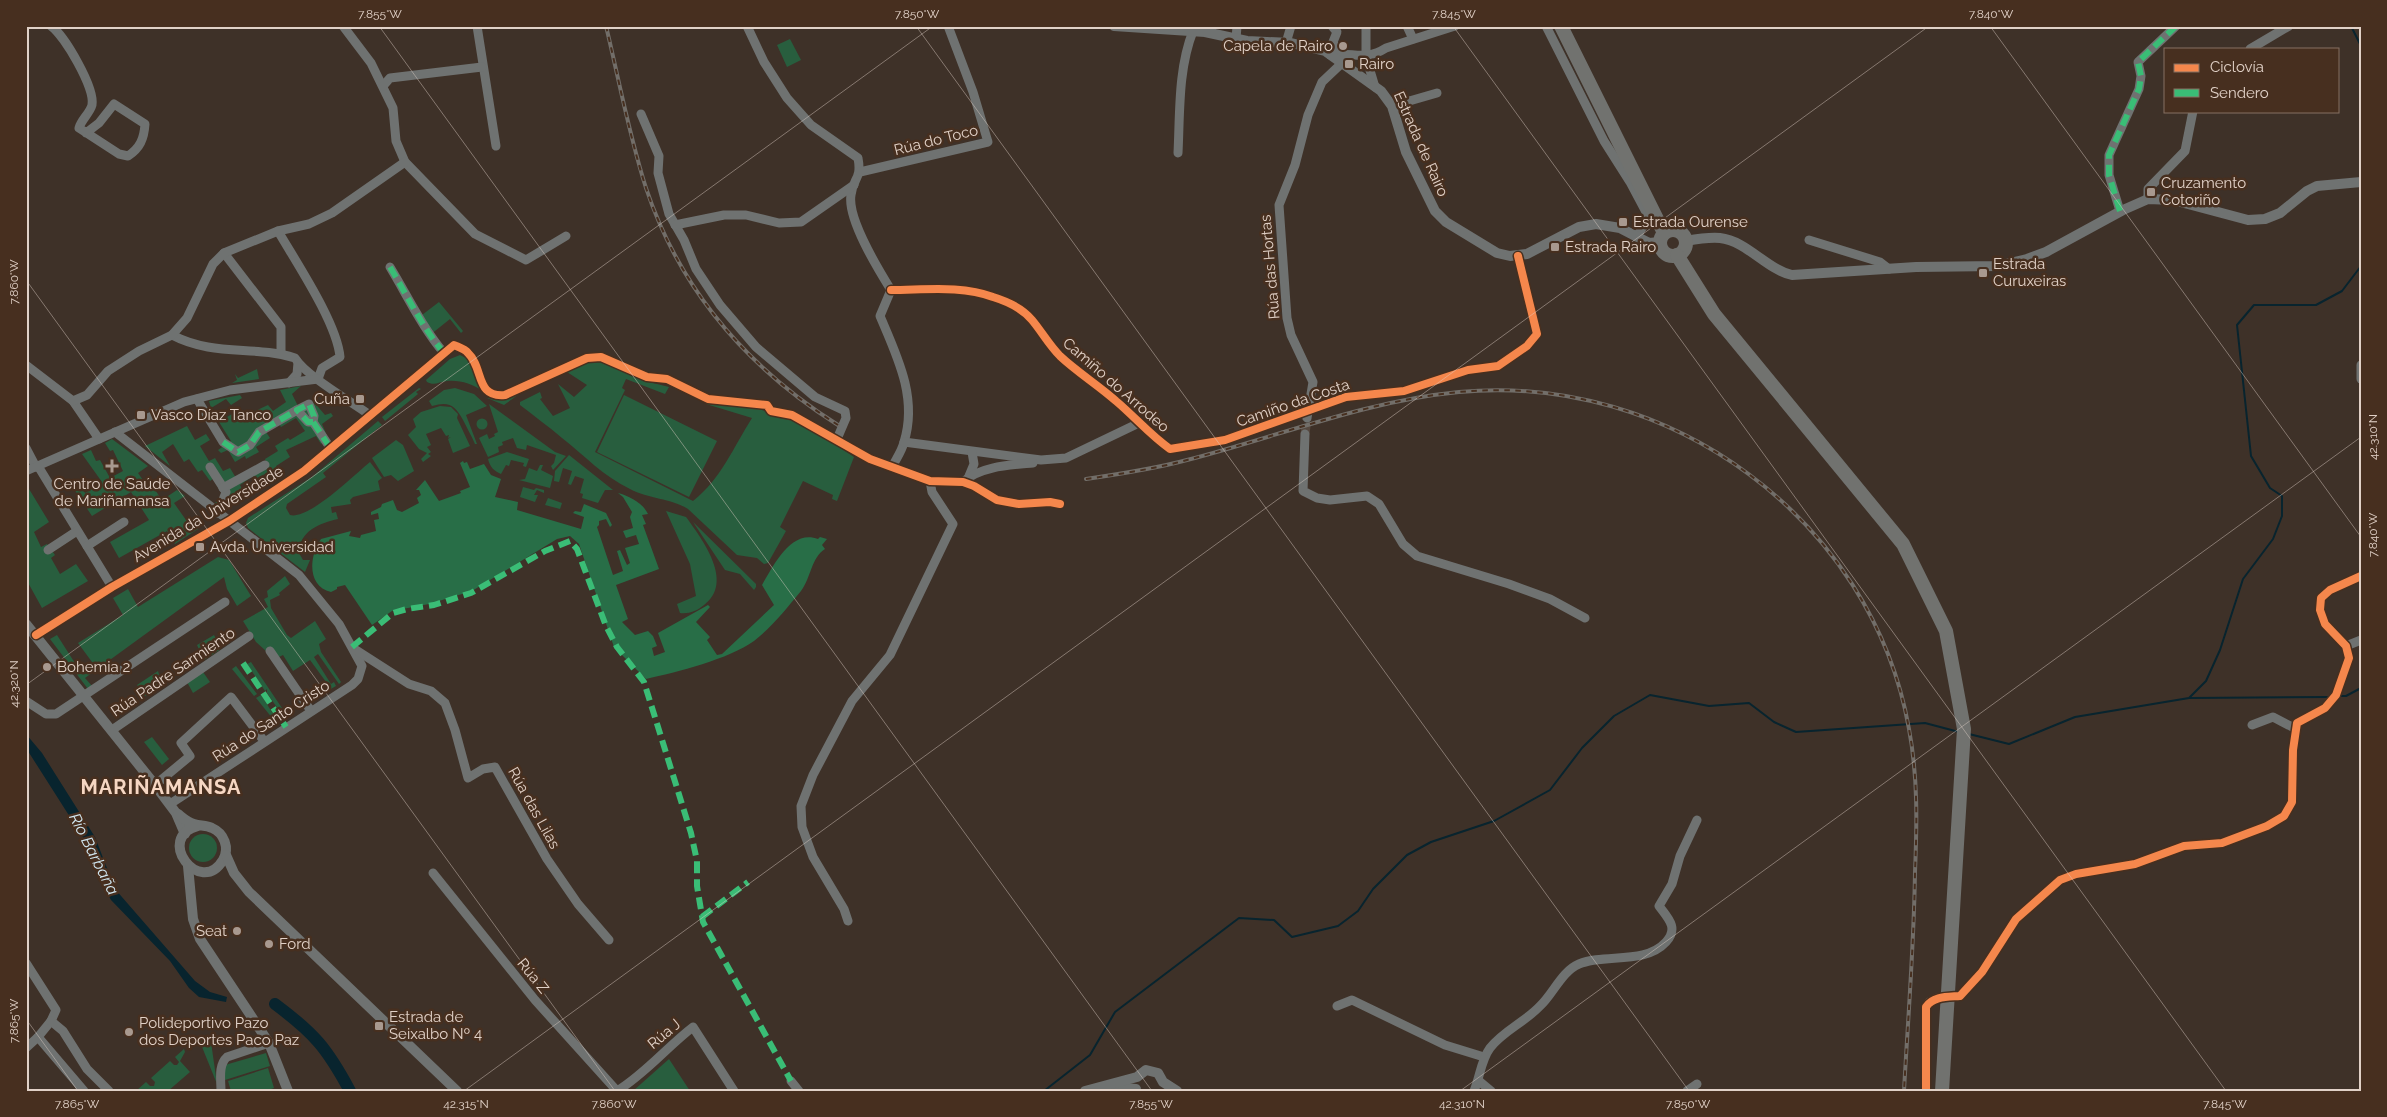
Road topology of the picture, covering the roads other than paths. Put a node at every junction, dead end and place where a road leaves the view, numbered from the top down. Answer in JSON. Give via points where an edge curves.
{"nodes":[{"id":1,"x":52,"y":26,"type":"edge"},
{"id":2,"x":343,"y":26,"type":"edge"},
{"id":3,"x":477,"y":26,"type":"edge"},
{"id":4,"x":747,"y":26,"type":"edge"},
{"id":5,"x":948,"y":26,"type":"edge"},
{"id":6,"x":1114,"y":26,"type":"edge"},
{"id":7,"x":1237,"y":26,"type":"edge"},
{"id":8,"x":1291,"y":26,"type":"edge"},
{"id":9,"x":1332,"y":26,"type":"edge"},
{"id":10,"x":1366,"y":26,"type":"edge"},
{"id":11,"x":1407,"y":26,"type":"edge"},
{"id":12,"x":1455,"y":26,"type":"edge"},
{"id":13,"x":1546,"y":26,"type":"edge"},
{"id":14,"x":1561,"y":26,"type":"edge"},
{"id":15,"x":2176,"y":26,"type":"edge"},
{"id":16,"x":2290,"y":26,"type":"edge"},
{"id":17,"x":1193,"y":31,"type":"junction"},
{"id":18,"x":1236,"y":39,"type":"junction"},
{"id":19,"x":1413,"y":40,"type":"junction"},
{"id":20,"x":1286,"y":43,"type":"junction"},
{"id":21,"x":2252,"y":48,"type":"edge"},
{"id":22,"x":1334,"y":54,"type":"junction"},
{"id":23,"x":1366,"y":57,"type":"junction"},
{"id":24,"x":1341,"y":64,"type":"junction"},
{"id":25,"x":482,"y":67,"type":"junction"},
{"id":26,"x":383,"y":86,"type":"junction"},
{"id":27,"x":1375,"y":87,"type":"junction"},
{"id":28,"x":1437,"y":93,"type":"dead end"},
{"id":29,"x":1392,"y":106,"type":"junction"},
{"id":30,"x":2194,"y":112,"type":"edge"},
{"id":31,"x":641,"y":114,"type":"dead end"},
{"id":32,"x":86,"y":133,"type":"junction"},
{"id":33,"x":496,"y":146,"type":"dead end"},
{"id":34,"x":1178,"y":153,"type":"dead end"},
{"id":35,"x":405,"y":162,"type":"junction"},
{"id":36,"x":860,"y":172,"type":"junction"},
{"id":37,"x":2361,"y":182,"type":"edge"},
{"id":38,"x":854,"y":185,"type":"junction"},
{"id":39,"x":2148,"y":199,"type":"junction"},
{"id":40,"x":2120,"y":212,"type":"junction"},
{"id":41,"x":676,"y":225,"type":"junction"},
{"id":42,"x":278,"y":231,"type":"junction"},
{"id":43,"x":566,"y":236,"type":"dead end"},
{"id":44,"x":1636,"y":236,"type":"junction"},
{"id":45,"x":1662,"y":238,"type":"junction"},
{"id":46,"x":1809,"y":240,"type":"dead end"},
{"id":47,"x":1686,"y":241,"type":"junction"},
{"id":48,"x":224,"y":253,"type":"junction"},
{"id":49,"x":1677,"y":255,"type":"junction"},
{"id":50,"x":1518,"y":256,"type":"junction"},
{"id":51,"x":390,"y":267,"type":"dead end"},
{"id":52,"x":1889,"y":270,"type":"junction"},
{"id":53,"x":891,"y":290,"type":"junction"},
{"id":54,"x":172,"y":335,"type":"junction"},
{"id":55,"x":281,"y":353,"type":"junction"},
{"id":56,"x":444,"y":353,"type":"junction"},
{"id":57,"x":298,"y":363,"type":"junction"},
{"id":58,"x":26,"y":365,"type":"edge"},
{"id":59,"x":2361,"y":365,"type":"edge"},
{"id":60,"x":2361,"y":379,"type":"edge"},
{"id":61,"x":318,"y":380,"type":"junction"},
{"id":62,"x":288,"y":383,"type":"junction"},
{"id":63,"x":197,"y":399,"type":"junction"},
{"id":64,"x":73,"y":401,"type":"junction"},
{"id":65,"x":297,"y":410,"type":"junction"},
{"id":66,"x":1308,"y":413,"type":"junction"},
{"id":67,"x":371,"y":416,"type":"junction"},
{"id":68,"x":313,"y":422,"type":"junction"},
{"id":69,"x":1139,"y":423,"type":"junction"},
{"id":70,"x":115,"y":432,"type":"junction"},
{"id":71,"x":1305,"y":434,"type":"tunnel mouth"},
{"id":72,"x":100,"y":438,"type":"junction"},
{"id":73,"x":837,"y":439,"type":"junction"},
{"id":74,"x":904,"y":442,"type":"junction"},
{"id":75,"x":1193,"y":446,"type":"joint"},
{"id":76,"x":26,"y":448,"type":"edge"},
{"id":77,"x":332,"y":449,"type":"junction"},
{"id":78,"x":972,"y":452,"type":"junction"},
{"id":79,"x":1041,"y":460,"type":"junction"},
{"id":80,"x":265,"y":465,"type":"dead end"},
{"id":81,"x":37,"y":466,"type":"junction"},
{"id":82,"x":210,"y":467,"type":"dead end"},
{"id":83,"x":892,"y":467,"type":"junction"},
{"id":84,"x":26,"y":471,"type":"edge"},
{"id":85,"x":966,"y":479,"type":"junction"},
{"id":86,"x":930,"y":481,"type":"junction"},
{"id":87,"x":223,"y":488,"type":"junction"},
{"id":88,"x":1060,"y":504,"type":"dead end"},
{"id":89,"x":218,"y":513,"type":"junction"},
{"id":90,"x":229,"y":521,"type":"junction"},
{"id":91,"x":124,"y":522,"type":"dead end"},
{"id":92,"x":77,"y":530,"type":"junction"},
{"id":93,"x":87,"y":546,"type":"junction"},
{"id":94,"x":48,"y":550,"type":"dead end"},
{"id":95,"x":2361,"y":576,"type":"edge"},
{"id":96,"x":112,"y":587,"type":"junction"},
{"id":97,"x":225,"y":602,"type":"dead end"},
{"id":98,"x":1585,"y":618,"type":"dead end"},
{"id":99,"x":26,"y":624,"type":"edge"},
{"id":100,"x":36,"y":635,"type":"junction"},
{"id":101,"x":249,"y":636,"type":"dead end"},
{"id":102,"x":2361,"y":640,"type":"edge"},
{"id":103,"x":2346,"y":646,"type":"junction"},
{"id":104,"x":352,"y":647,"type":"junction"},
{"id":105,"x":270,"y":651,"type":"dead end"},
{"id":106,"x":84,"y":695,"type":"junction"},
{"id":107,"x":26,"y":701,"type":"edge"},
{"id":108,"x":311,"y":711,"type":"junction"},
{"id":109,"x":2252,"y":724,"type":"dead end"},
{"id":110,"x":2296,"y":729,"type":"junction"},
{"id":111,"x":112,"y":730,"type":"junction"},
{"id":112,"x":264,"y":741,"type":"junction"},
{"id":113,"x":155,"y":785,"type":"junction"},
{"id":114,"x":173,"y":809,"type":"junction"},
{"id":115,"x":1697,"y":820,"type":"dead end"},
{"id":116,"x":198,"y":826,"type":"junction"},
{"id":117,"x":185,"y":834,"type":"junction"},
{"id":118,"x":226,"y":855,"type":"junction"},
{"id":119,"x":188,"y":866,"type":"junction"},
{"id":120,"x":214,"y":869,"type":"junction"},
{"id":121,"x":202,"y":871,"type":"junction"},
{"id":122,"x":433,"y":873,"type":"dead end"},
{"id":123,"x":244,"y":887,"type":"junction"},
{"id":124,"x":192,"y":894,"type":"junction"},
{"id":125,"x":848,"y":921,"type":"dead end"},
{"id":126,"x":609,"y":940,"type":"dead end"},
{"id":127,"x":26,"y":963,"type":"edge"},
{"id":128,"x":1960,"y":996,"type":"dead end"},
{"id":129,"x":1937,"y":998,"type":"dead end"},
{"id":130,"x":1337,"y":1006,"type":"dead end"},
{"id":131,"x":51,"y":1020,"type":"junction"},
{"id":132,"x":38,"y":1037,"type":"junction"},
{"id":133,"x":269,"y":1043,"type":"junction"},
{"id":134,"x":26,"y":1048,"type":"edge"},
{"id":135,"x":1484,"y":1057,"type":"junction"},
{"id":136,"x":1137,"y":1077,"type":"junction"},
{"id":137,"x":792,"y":1080,"type":"dead end"},
{"id":138,"x":1479,"y":1081,"type":"junction"},
{"id":139,"x":1697,"y":1084,"type":"dead end"},
{"id":140,"x":1163,"y":1086,"type":"edge"},
{"id":141,"x":1137,"y":1090,"type":"edge"},
{"id":142,"x":84,"y":1091,"type":"edge"},
{"id":143,"x":109,"y":1091,"type":"edge"},
{"id":144,"x":221,"y":1091,"type":"edge"},
{"id":145,"x":288,"y":1091,"type":"edge"},
{"id":146,"x":457,"y":1091,"type":"edge"},
{"id":147,"x":617,"y":1091,"type":"edge"},
{"id":148,"x":734,"y":1091,"type":"edge"},
{"id":149,"x":799,"y":1091,"type":"edge"},
{"id":150,"x":1085,"y":1091,"type":"edge"},
{"id":151,"x":1097,"y":1091,"type":"edge"},
{"id":152,"x":1177,"y":1091,"type":"edge"},
{"id":153,"x":1474,"y":1091,"type":"edge"},
{"id":154,"x":1491,"y":1091,"type":"edge"},
{"id":155,"x":1687,"y":1091,"type":"edge"},
{"id":156,"x":1926,"y":1091,"type":"edge"},
{"id":157,"x":1942,"y":1091,"type":"edge"}],
"edges":[{"from":1,"to":32,"type":"street","via":[[78,64],[90,90],[92,105],[78,128]]},
{"from":2,"to":26,"type":"street","via":[[371,63]]},
{"from":3,"to":25,"type":"street"},
{"from":4,"to":36,"type":"street","via":[[764,62],[788,98],[811,125],[858,158]]},
{"from":5,"to":36,"type":"street","name":"Rúa do Toco","via":[[988,142]]},
{"from":6,"to":17,"type":"street","name":"Estrada de Rairo"},
{"from":7,"to":18,"type":"street"},
{"from":8,"to":20,"type":"street"},
{"from":9,"to":22,"type":"street","via":[[1338,32],[1333,42]]},
{"from":10,"to":23,"type":"street"},
{"from":11,"to":19,"type":"street"},
{"from":12,"to":19,"type":"street"},
{"from":13,"to":44,"type":"street","via":[[1604,141],[1647,214],[1645,224]]},
{"from":14,"to":45,"type":"main road"},
{"from":15,"to":40,"type":"street","via":[[2138,62],[2139,89],[2108,155],[2109,175]]},
{"from":16,"to":21,"type":"street"},
{"from":17,"to":18,"type":"street","name":"Estrada de Rairo"},
{"from":17,"to":34,"type":"street","via":[[1188,43],[1181,95]]},
{"from":18,"to":20,"type":"street","name":"Estrada de Rairo"},
{"from":19,"to":23,"type":"street"},
{"from":20,"to":22,"type":"street","name":"Estrada de Rairo"},
{"from":22,"to":23,"type":"street"},
{"from":22,"to":24,"type":"street","name":"Estrada de Rairo"},
{"from":23,"to":27,"type":"street"},
{"from":24,"to":27,"type":"street","name":"Estrada de Rairo"},
{"from":24,"to":66,"type":"street","name":"Rúa das Hortas","via":[[1322,82],[1279,205],[1287,318],[1291,335],[1313,382]]},
{"from":25,"to":26,"type":"street","via":[[390,78]]},
{"from":25,"to":33,"type":"street"},
{"from":26,"to":35,"type":"street","via":[[393,108],[396,141]]},
{"from":27,"to":29,"type":"street","name":"Estrada de Rairo","via":[[1382,91]]},
{"from":28,"to":29,"type":"street"},
{"from":29,"to":50,"type":"street","name":"Estrada de Rairo","via":[[1406,152],[1435,211],[1446,222],[1491,251]]},
{"from":30,"to":39,"type":"street","via":[[2185,151],[2148,189]]},
{"from":31,"to":41,"type":"street","via":[[659,156],[658,173],[669,214]]},
{"from":32,"to":32,"type":"street","via":[[114,104],[145,124],[144,137],[128,156],[118,154]]},
{"from":35,"to":42,"type":"street","via":[[332,213],[309,224]]},
{"from":35,"to":43,"type":"street","via":[[475,234],[526,260]]},
{"from":36,"to":38,"type":"street"},
{"from":37,"to":39,"type":"street","via":[[2317,186],[2280,213],[2265,219],[2248,220],[2174,200]]},
{"from":38,"to":41,"type":"street","via":[[801,222],[779,223],[746,215]]},
{"from":38,"to":53,"type":"street","via":[[851,209],[872,259]]},
{"from":39,"to":40,"type":"street"},
{"from":40,"to":52,"type":"street","via":[[2027,259],[1982,268]]},
{"from":41,"to":73,"type":"street","via":[[696,269],[720,305],[756,347],[815,397],[845,411],[846,418]]},
{"from":42,"to":48,"type":"street"},
{"from":42,"to":61,"type":"street","via":[[315,294],[339,346],[340,357],[322,368]]},
{"from":44,"to":45,"type":"street","via":[[1649,243]]},
{"from":44,"to":50,"type":"street","via":[[1614,226],[1590,225],[1579,227]]},
{"from":45,"to":47,"type":"main road","via":[[1677,230]]},
{"from":45,"to":49,"type":"main road","via":[[1663,251]]},
{"from":46,"to":52,"type":"street","via":[[1880,262]]},
{"from":47,"to":49,"type":"main road","via":[[1684,249]]},
{"from":47,"to":52,"type":"street","via":[[1722,238],[1748,250],[1778,272],[1792,275]]},
{"from":48,"to":54,"type":"street","via":[[213,264],[187,318]]},
{"from":48,"to":55,"type":"street","via":[[280,327]]},
{"from":49,"to":157,"type":"main road","via":[[1714,314],[1903,544],[1946,631],[1964,728]]},
{"from":50,"to":66,"type":"street","name":"Camiño da Costa","via":[[1537,334],[1527,346],[1498,366],[1468,370],[1404,391],[1354,396]]},
{"from":51,"to":56,"type":"street","via":[[429,336]]},
{"from":53,"to":69,"type":"street","name":"Camiño do Arrodeo","via":[[971,292],[992,296],[1014,307],[1031,319],[1048,344],[1065,361],[1117,401]]},
{"from":53,"to":74,"type":"street","via":[[880,316],[909,393]]},
{"from":54,"to":55,"type":"street","via":[[188,344],[216,349]]},
{"from":54,"to":64,"type":"street","via":[[123,361],[87,395]]},
{"from":55,"to":57,"type":"street","via":[[295,358]]},
{"from":56,"to":67,"type":"street","name":"Avenida da Universidade"},
{"from":56,"to":73,"type":"street","name":"Avenida da Universidade","via":[[454,345],[468,353],[485,389],[495,396],[587,358],[601,357],[647,378],[667,380],[708,399],[767,405],[771,411],[792,415]]},
{"from":57,"to":61,"type":"street"},
{"from":57,"to":62,"type":"street","via":[[297,374]]},
{"from":58,"to":64,"type":"street"},
{"from":59,"to":60,"type":"street"},
{"from":61,"to":62,"type":"street"},
{"from":61,"to":67,"type":"street"},
{"from":62,"to":63,"type":"street","via":[[230,390]]},
{"from":63,"to":65,"type":"street","via":[[223,442],[238,452],[250,445],[259,432]]},
{"from":63,"to":70,"type":"street"},
{"from":64,"to":72,"type":"street"},
{"from":65,"to":68,"type":"street","via":[[308,422]]},
{"from":65,"to":68,"type":"street","via":[[310,404]]},
{"from":66,"to":75,"type":"street","name":"Camiño da Costa","via":[[1225,440]]},
{"from":67,"to":77,"type":"street","name":"Avenida da Universidade"},
{"from":68,"to":77,"type":"street"},
{"from":69,"to":75,"type":"street","name":"Camiño do Arrodeo","via":[[1170,449]]},
{"from":69,"to":79,"type":"street","via":[[1066,458]]},
{"from":70,"to":72,"type":"street"},
{"from":70,"to":89,"type":"street"},
{"from":71,"to":98,"type":"street","via":[[1303,491],[1330,500],[1367,496],[1379,504],[1403,544],[1417,556],[1550,599]]},
{"from":72,"to":81,"type":"street"},
{"from":73,"to":83,"type":"street","via":[[870,459]]},
{"from":74,"to":78,"type":"street"},
{"from":74,"to":83,"type":"street"},
{"from":76,"to":81,"type":"street"},
{"from":77,"to":90,"type":"street","name":"Avenida da Universidade","via":[[304,472]]},
{"from":78,"to":79,"type":"street"},
{"from":78,"to":85,"type":"street","via":[[974,464]]},
{"from":79,"to":85,"type":"street","via":[[1002,466]]},
{"from":80,"to":87,"type":"street"},
{"from":81,"to":84,"type":"street"},
{"from":81,"to":92,"type":"street"},
{"from":82,"to":87,"type":"street"},
{"from":83,"to":86,"type":"street"},
{"from":85,"to":86,"type":"street"},
{"from":85,"to":88,"type":"street","via":[[998,500],[1019,504]]},
{"from":86,"to":125,"type":"street","via":[[932,492],[953,524],[952,530],[890,655],[852,702],[813,775],[801,806],[802,827],[813,857]]},
{"from":87,"to":89,"type":"street","via":[[226,492]]},
{"from":89,"to":90,"type":"street"},
{"from":90,"to":96,"type":"street","name":"Avenida da Universidade"},
{"from":90,"to":104,"type":"street","via":[[299,575],[324,603]]},
{"from":91,"to":93,"type":"street"},
{"from":92,"to":93,"type":"street"},
{"from":92,"to":94,"type":"street"},
{"from":93,"to":96,"type":"street"},
{"from":95,"to":103,"type":"street","via":[[2330,590],[2321,598],[2320,610],[2325,624]]},
{"from":96,"to":100,"type":"street","name":"Avenida da Universidade"},
{"from":97,"to":106,"type":"street"},
{"from":99,"to":100,"type":"street"},
{"from":100,"to":106,"type":"street"},
{"from":101,"to":111,"type":"street","name":"Rúa Padre Sarmiento"},
{"from":102,"to":103,"type":"street"},
{"from":103,"to":110,"type":"street","via":[[2349,658],[2336,695],[2325,708],[2297,723]]},
{"from":104,"to":108,"type":"street","name":"Rúa do Santo Cristo","via":[[362,666],[358,679]]},
{"from":104,"to":126,"type":"street","name":"Rúa das Lilas","via":[[409,684],[432,691],[445,703],[468,778],[495,767],[547,859],[578,904]]},
{"from":105,"to":108,"type":"street"},
{"from":106,"to":107,"type":"street","via":[[49,715]]},
{"from":106,"to":111,"type":"street"},
{"from":108,"to":112,"type":"street","name":"Rúa do Santo Cristo"},
{"from":109,"to":110,"type":"street","via":[[2273,717]]},
{"from":110,"to":128,"type":"street","via":[[2292,802],[2284,816],[2268,826],[2222,843],[2184,846],[2135,864],[2076,874],[2060,880],[2016,918],[1982,972]]},
{"from":111,"to":113,"type":"street"},
{"from":112,"to":113,"type":"street","via":[[231,697],[181,743],[190,756]]},
{"from":112,"to":114,"type":"street","name":"Rúa do Santo Cristo"},
{"from":113,"to":114,"type":"street"},
{"from":114,"to":116,"type":"street"},
{"from":114,"to":117,"type":"street"},
{"from":115,"to":135,"type":"street","via":[[1680,856],[1672,884],[1659,906],[1672,924],[1668,940],[1659,949],[1577,965],[1563,977],[1539,1008],[1500,1037]]},
{"from":116,"to":117,"type":"street"},
{"from":116,"to":118,"type":"street","via":[[212,827],[219,832],[225,842]]},
{"from":117,"to":119,"type":"street","via":[[180,853]]},
{"from":118,"to":120,"type":"street"},
{"from":118,"to":123,"type":"street"},
{"from":119,"to":121,"type":"street"},
{"from":119,"to":124,"type":"street"},
{"from":120,"to":121,"type":"street"},
{"from":120,"to":123,"type":"street","via":[[228,874]]},
{"from":121,"to":124,"type":"street"},
{"from":122,"to":147,"type":"street","name":"Rúa Z","via":[[535,1000]]},
{"from":123,"to":146,"type":"street"},
{"from":124,"to":133,"type":"street","via":[[193,919],[200,940]]},
{"from":127,"to":131,"type":"street","via":[[56,1010]]},
{"from":129,"to":156,"type":"street","via":[[1926,1007]]},
{"from":130,"to":135,"type":"street","via":[[1352,1000],[1445,1045]]},
{"from":131,"to":132,"type":"street"},
{"from":131,"to":143,"type":"street","via":[[63,1031],[87,1069]]},
{"from":132,"to":134,"type":"street"},
{"from":132,"to":142,"type":"street"},
{"from":133,"to":144,"type":"street","via":[[223,1060]]},
{"from":133,"to":145,"type":"street"},
{"from":135,"to":138,"type":"street"},
{"from":136,"to":140,"type":"street","via":[[1146,1070],[1158,1073]]},
{"from":136,"to":141,"type":"street"},
{"from":136,"to":150,"type":"street"},
{"from":137,"to":149,"type":"street"},
{"from":138,"to":153,"type":"street"},
{"from":138,"to":154,"type":"street"},
{"from":139,"to":155,"type":"street"},
{"from":140,"to":152,"type":"street"},
{"from":141,"to":151,"type":"street","via":[[1123,1086]]},
{"from":147,"to":148,"type":"street","name":"Rúa J","via":[[693,1027]]}]}
